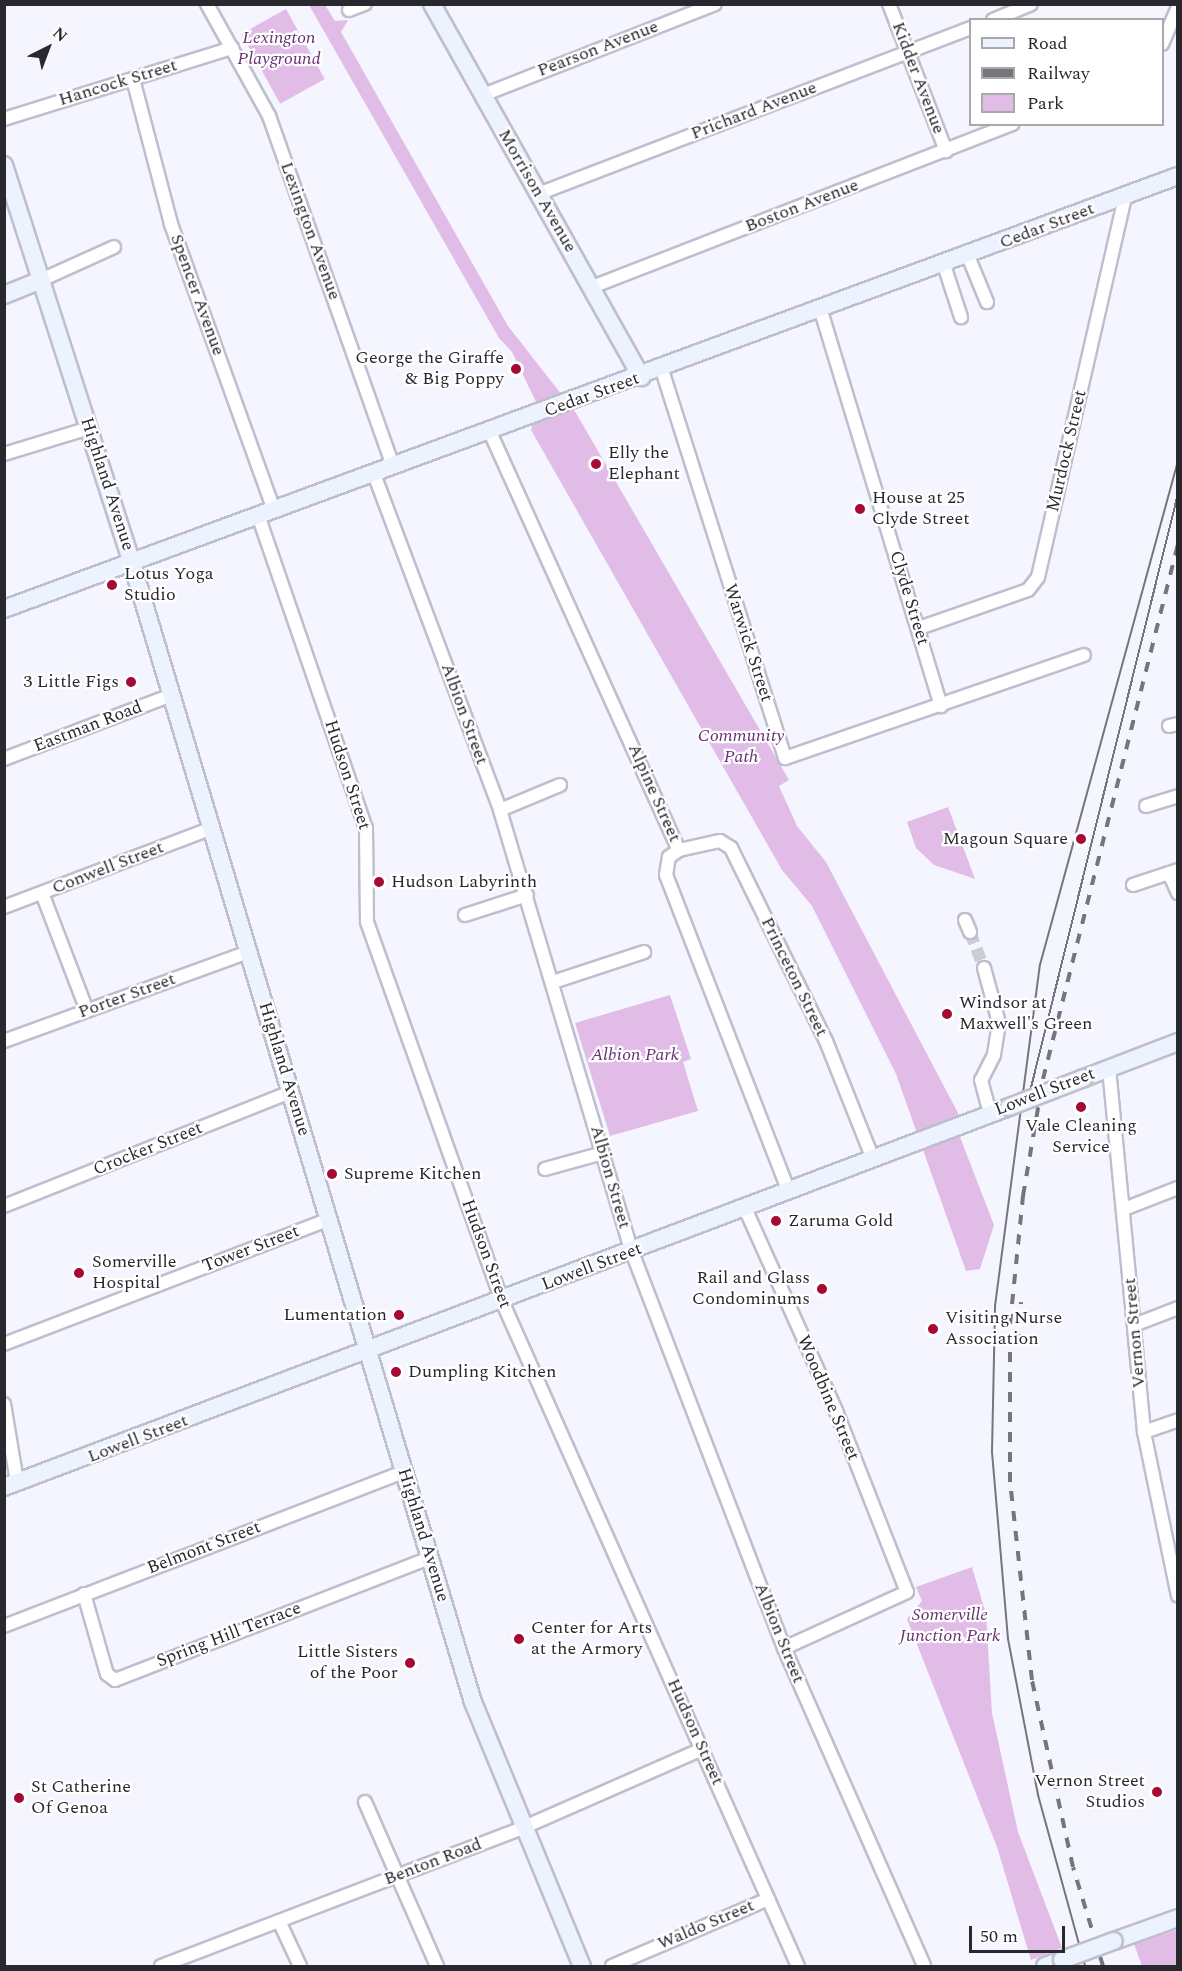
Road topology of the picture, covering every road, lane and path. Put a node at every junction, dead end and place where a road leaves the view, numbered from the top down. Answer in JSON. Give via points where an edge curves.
{"nodes":[{"id":1,"x":207,"y":4,"type":"edge"},
{"id":2,"x":365,"y":4,"type":"edge"},
{"id":3,"x":432,"y":4,"type":"edge"},
{"id":4,"x":715,"y":4,"type":"edge"},
{"id":5,"x":889,"y":4,"type":"edge"},
{"id":6,"x":1031,"y":4,"type":"edge"},
{"id":7,"x":1178,"y":7,"type":"edge"},
{"id":8,"x":349,"y":10,"type":"dead end"},
{"id":9,"x":998,"y":18,"type":"edge"},
{"id":10,"x":969,"y":28,"type":"edge"},
{"id":11,"x":1164,"y":39,"type":"edge"},
{"id":12,"x":232,"y":48,"type":"junction"},
{"id":13,"x":909,"y":53,"type":"junction"},
{"id":14,"x":133,"y":79,"type":"junction"},
{"id":15,"x":483,"y":95,"type":"junction"},
{"id":16,"x":4,"y":119,"type":"edge"},
{"id":17,"x":1008,"y":126,"type":"edge"},
{"id":18,"x":946,"y":151,"type":"junction"},
{"id":19,"x":4,"y":165,"type":"edge"},
{"id":20,"x":1178,"y":176,"type":"edge"},
{"id":21,"x":538,"y":194,"type":"junction"},
{"id":22,"x":1125,"y":197,"type":"junction"},
{"id":23,"x":114,"y":247,"type":"dead end"},
{"id":24,"x":968,"y":256,"type":"junction"},
{"id":25,"x":944,"y":265,"type":"junction"},
{"id":26,"x":41,"y":280,"type":"junction"},
{"id":27,"x":592,"y":287,"type":"junction"},
{"id":28,"x":4,"y":295,"type":"edge"},
{"id":29,"x":987,"y":302,"type":"dead end"},
{"id":30,"x":821,"y":311,"type":"junction"},
{"id":31,"x":961,"y":317,"type":"dead end"},
{"id":32,"x":662,"y":370,"type":"junction"},
{"id":33,"x":641,"y":377,"type":"junction"},
{"id":34,"x":89,"y":428,"type":"junction"},
{"id":35,"x":490,"y":432,"type":"junction"},
{"id":36,"x":4,"y":454,"type":"edge"},
{"id":37,"x":393,"y":467,"type":"junction"},
{"id":38,"x":374,"y":474,"type":"junction"},
{"id":39,"x":273,"y":507,"type":"junction"},
{"id":40,"x":258,"y":515,"type":"junction"},
{"id":41,"x":131,"y":560,"type":"junction"},
{"id":42,"x":4,"y":609,"type":"edge"},
{"id":43,"x":919,"y":628,"type":"junction"},
{"id":44,"x":1084,"y":654,"type":"dead end"},
{"id":45,"x":172,"y":695,"type":"junction"},
{"id":46,"x":941,"y":706,"type":"junction"},
{"id":47,"x":4,"y":759,"type":"edge"},
{"id":48,"x":560,"y":785,"type":"dead end"},
{"id":49,"x":1178,"y":796,"type":"edge"},
{"id":50,"x":1146,"y":806,"type":"dead end"},
{"id":51,"x":500,"y":810,"type":"junction"},
{"id":52,"x":212,"y":828,"type":"junction"},
{"id":53,"x":679,"y":850,"type":"junction"},
{"id":54,"x":1173,"y":871,"type":"edge"},
{"id":55,"x":1133,"y":885,"type":"dead end"},
{"id":56,"x":42,"y":893,"type":"junction"},
{"id":57,"x":1178,"y":893,"type":"edge"},
{"id":58,"x":527,"y":895,"type":"junction"},
{"id":59,"x":4,"y":907,"type":"edge"},
{"id":60,"x":465,"y":915,"type":"dead end"},
{"id":61,"x":965,"y":920,"type":"dead end"},
{"id":62,"x":970,"y":932,"type":"tunnel mouth"},
{"id":63,"x":249,"y":952,"type":"junction"},
{"id":64,"x":644,"y":952,"type":"dead end"},
{"id":65,"x":984,"y":968,"type":"tunnel mouth"},
{"id":66,"x":553,"y":981,"type":"junction"},
{"id":67,"x":87,"y":1011,"type":"junction"},
{"id":68,"x":4,"y":1041,"type":"edge"},
{"id":69,"x":1178,"y":1042,"type":"edge"},
{"id":70,"x":1109,"y":1068,"type":"junction"},
{"id":71,"x":291,"y":1092,"type":"junction"},
{"id":72,"x":990,"y":1114,"type":"junction"},
{"id":73,"x":603,"y":1153,"type":"junction"},
{"id":74,"x":873,"y":1159,"type":"junction"},
{"id":75,"x":545,"y":1169,"type":"dead end"},
{"id":76,"x":1178,"y":1188,"type":"edge"},
{"id":77,"x":789,"y":1192,"type":"junction"},
{"id":78,"x":4,"y":1206,"type":"edge"},
{"id":79,"x":744,"y":1206,"type":"junction"},
{"id":80,"x":1124,"y":1209,"type":"junction"},
{"id":81,"x":329,"y":1219,"type":"junction"},
{"id":82,"x":632,"y":1252,"type":"junction"},
{"id":83,"x":502,"y":1301,"type":"junction"},
{"id":84,"x":1178,"y":1308,"type":"edge"},
{"id":85,"x":1134,"y":1324,"type":"junction"},
{"id":86,"x":4,"y":1344,"type":"edge"},
{"id":87,"x":368,"y":1350,"type":"junction"},
{"id":88,"x":4,"y":1404,"type":"edge"},
{"id":89,"x":1178,"y":1420,"type":"edge"},
{"id":90,"x":1144,"y":1432,"type":"junction"},
{"id":91,"x":404,"y":1472,"type":"junction"},
{"id":92,"x":11,"y":1484,"type":"edge"},
{"id":93,"x":1172,"y":1553,"type":"edge"},
{"id":94,"x":430,"y":1558,"type":"junction"},
{"id":95,"x":84,"y":1594,"type":"junction"},
{"id":96,"x":1178,"y":1596,"type":"edge"},
{"id":97,"x":4,"y":1626,"type":"edge"},
{"id":98,"x":784,"y":1648,"type":"junction"},
{"id":99,"x":702,"y":1749,"type":"junction"},
{"id":100,"x":366,"y":1802,"type":"dead end"},
{"id":101,"x":522,"y":1828,"type":"junction"},
{"id":102,"x":398,"y":1876,"type":"junction"},
{"id":103,"x":768,"y":1899,"type":"junction"},
{"id":104,"x":1178,"y":1918,"type":"edge"},
{"id":105,"x":279,"y":1921,"type":"junction"},
{"id":106,"x":161,"y":1966,"type":"edge"},
{"id":107,"x":300,"y":1966,"type":"edge"},
{"id":108,"x":437,"y":1966,"type":"edge"},
{"id":109,"x":582,"y":1966,"type":"edge"},
{"id":110,"x":612,"y":1966,"type":"edge"},
{"id":111,"x":798,"y":1966,"type":"edge"},
{"id":112,"x":924,"y":1966,"type":"edge"},
{"id":113,"x":1045,"y":1966,"type":"edge"}],
"edges":[{"from":1,"to":12,"type":"street","name":"Lexington Avenue"},
{"from":2,"to":8,"type":"street"},
{"from":3,"to":15,"type":"street","name":"Morrison Avenue"},
{"from":4,"to":15,"type":"street","name":"Pearson Avenue"},
{"from":5,"to":13,"type":"street","name":"Kidder Avenue"},
{"from":6,"to":9,"type":"street"},
{"from":7,"to":11,"type":"street"},
{"from":10,"to":13,"type":"street","name":"Prichard Avenue"},
{"from":12,"to":14,"type":"street","name":"Hancock Street"},
{"from":12,"to":37,"type":"street","name":"Lexington Avenue","via":[[269,116]]},
{"from":13,"to":18,"type":"street","name":"Kidder Avenue"},
{"from":13,"to":21,"type":"street","name":"Prichard Avenue"},
{"from":14,"to":16,"type":"street","name":"Hancock Street"},
{"from":14,"to":39,"type":"street","name":"Spencer Avenue","via":[[171,224]]},
{"from":15,"to":21,"type":"street","name":"Morrison Avenue"},
{"from":17,"to":18,"type":"street","name":"Boston Avenue"},
{"from":18,"to":27,"type":"street","name":"Boston Avenue"},
{"from":19,"to":26,"type":"street","name":"Highland Avenue"},
{"from":20,"to":22,"type":"street","name":"Cedar Street"},
{"from":21,"to":27,"type":"street","name":"Morrison Avenue"},
{"from":22,"to":24,"type":"street","name":"Cedar Street"},
{"from":22,"to":43,"type":"street","name":"Murdock Street","via":[[1038,577],[1028,590]]},
{"from":23,"to":26,"type":"street"},
{"from":24,"to":25,"type":"street","name":"Cedar Street"},
{"from":24,"to":29,"type":"street"},
{"from":25,"to":30,"type":"street","name":"Cedar Street"},
{"from":25,"to":31,"type":"street"},
{"from":26,"to":28,"type":"street"},
{"from":26,"to":34,"type":"street","name":"Highland Avenue"},
{"from":27,"to":33,"type":"street","name":"Morrison Avenue"},
{"from":30,"to":32,"type":"street","name":"Cedar Street"},
{"from":30,"to":43,"type":"street","name":"Clyde Street"},
{"from":32,"to":33,"type":"street","name":"Cedar Street"},
{"from":32,"to":46,"type":"street","name":"Warwick Street","via":[[784,758]]},
{"from":33,"to":35,"type":"street","name":"Cedar Street"},
{"from":34,"to":36,"type":"street"},
{"from":34,"to":41,"type":"street","name":"Highland Avenue"},
{"from":35,"to":37,"type":"street","name":"Cedar Street"},
{"from":35,"to":53,"type":"street","name":"Alpine Street"},
{"from":37,"to":38,"type":"street","name":"Cedar Street"},
{"from":38,"to":39,"type":"street","name":"Cedar Street"},
{"from":38,"to":51,"type":"street","name":"Albion Street"},
{"from":39,"to":40,"type":"street","name":"Cedar Street"},
{"from":40,"to":41,"type":"street","name":"Cedar Street"},
{"from":40,"to":83,"type":"street","name":"Hudson Street","via":[[366,828],[367,922]]},
{"from":41,"to":42,"type":"street","name":"Cedar Street"},
{"from":41,"to":45,"type":"street","name":"Highland Avenue"},
{"from":43,"to":46,"type":"street","name":"Clyde Street"},
{"from":44,"to":46,"type":"street"},
{"from":45,"to":47,"type":"street","name":"Eastman Road"},
{"from":45,"to":52,"type":"street","name":"Highland Avenue"},
{"from":48,"to":51,"type":"street"},
{"from":49,"to":50,"type":"street"},
{"from":51,"to":58,"type":"street","name":"Albion Street"},
{"from":52,"to":56,"type":"street","name":"Conwell Street"},
{"from":52,"to":63,"type":"street","name":"Highland Avenue"},
{"from":53,"to":74,"type":"street","name":"Princeton Street","via":[[720,841],[731,848],[826,1041]]},
{"from":53,"to":77,"type":"street","name":"Alpine Street","via":[[669,857],[666,875]]},
{"from":54,"to":55,"type":"street"},
{"from":54,"to":57,"type":"street"},
{"from":56,"to":59,"type":"street","name":"Conwell Street"},
{"from":56,"to":67,"type":"street"},
{"from":58,"to":60,"type":"street"},
{"from":58,"to":66,"type":"street","name":"Albion Street"},
{"from":61,"to":62,"type":"street"},
{"from":63,"to":67,"type":"street","name":"Porter Street"},
{"from":63,"to":71,"type":"street","name":"Highland Avenue"},
{"from":64,"to":66,"type":"street"},
{"from":65,"to":72,"type":"street","via":[[999,1023],[994,1055],[981,1080]]},
{"from":66,"to":73,"type":"street","name":"Albion Street"},
{"from":67,"to":68,"type":"street","name":"Porter Street"},
{"from":69,"to":70,"type":"street","name":"Lowell Street"},
{"from":70,"to":72,"type":"street","name":"Lowell Street","bridge":true},
{"from":70,"to":80,"type":"street","name":"Vernon Street"},
{"from":71,"to":78,"type":"street","name":"Crocker Street"},
{"from":71,"to":81,"type":"street","name":"Highland Avenue"},
{"from":72,"to":74,"type":"street","name":"Lowell Street"},
{"from":73,"to":75,"type":"street"},
{"from":73,"to":82,"type":"street","name":"Albion Street"},
{"from":74,"to":77,"type":"street","name":"Lowell Street"},
{"from":76,"to":80,"type":"street"},
{"from":77,"to":79,"type":"street","name":"Lowell Street"},
{"from":79,"to":82,"type":"street","name":"Lowell Street"},
{"from":79,"to":98,"type":"street","name":"Woodbine Street","via":[[836,1411],[906,1592]]},
{"from":80,"to":85,"type":"street","name":"Vernon Street"},
{"from":81,"to":86,"type":"street","name":"Tower Street"},
{"from":81,"to":87,"type":"street","name":"Highland Avenue"},
{"from":82,"to":83,"type":"street","name":"Lowell Street"},
{"from":82,"to":98,"type":"street","name":"Albion Street"},
{"from":83,"to":87,"type":"street","name":"Lowell Street"},
{"from":83,"to":99,"type":"street","name":"Hudson Street"},
{"from":84,"to":85,"type":"street"},
{"from":85,"to":90,"type":"street","name":"Vernon Street"},
{"from":87,"to":91,"type":"street","name":"Highland Avenue"},
{"from":87,"to":92,"type":"street","name":"Lowell Street"},
{"from":88,"to":92,"type":"street"},
{"from":89,"to":90,"type":"street"},
{"from":90,"to":93,"type":"street","name":"Vernon Street"},
{"from":91,"to":94,"type":"street","name":"Highland Avenue"},
{"from":91,"to":95,"type":"street","name":"Belmont Street"},
{"from":93,"to":96,"type":"street","name":"Vernon Street"},
{"from":94,"to":95,"type":"street","name":"Spring Hill Terrace","via":[[115,1680],[107,1674]]},
{"from":94,"to":101,"type":"street","name":"Highland Avenue","via":[[477,1713]]},
{"from":95,"to":97,"type":"street","name":"Belmont Street"},
{"from":98,"to":112,"type":"street","name":"Albion Street"},
{"from":99,"to":101,"type":"street","name":"Benton Road"},
{"from":99,"to":103,"type":"street","name":"Hudson Street"},
{"from":100,"to":102,"type":"street"},
{"from":101,"to":102,"type":"street","name":"Benton Road"},
{"from":101,"to":109,"type":"street","name":"Highland Avenue"},
{"from":102,"to":105,"type":"street","name":"Benton Road"},
{"from":102,"to":108,"type":"street"},
{"from":103,"to":110,"type":"street","name":"Waldo Street"},
{"from":103,"to":111,"type":"street","name":"Hudson Street"},
{"from":104,"to":113,"type":"street","bridge":true},
{"from":105,"to":106,"type":"street","name":"Benton Road"},
{"from":105,"to":107,"type":"street"}]}
